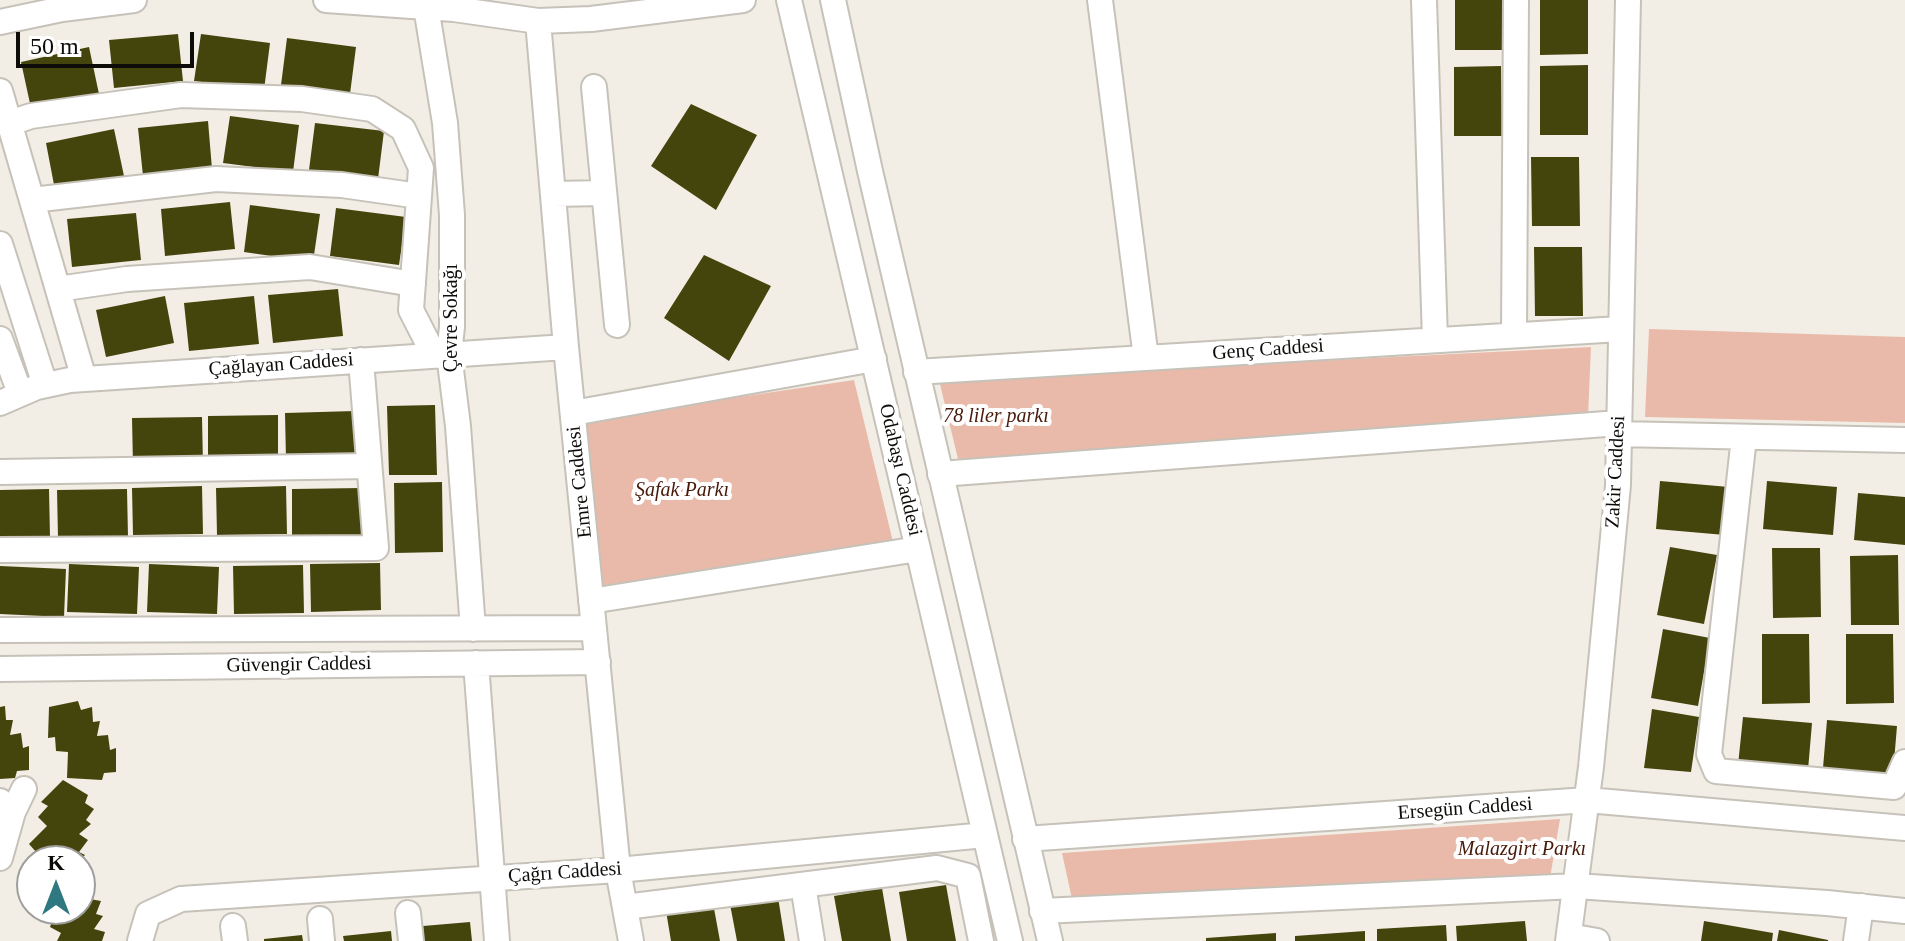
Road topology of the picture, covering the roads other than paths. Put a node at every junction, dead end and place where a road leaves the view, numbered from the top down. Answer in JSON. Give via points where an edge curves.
{"nodes":[{"id":1,"x":134,"y":0,"type":"edge"},
{"id":2,"x":741,"y":0,"type":"edge"},
{"id":3,"x":789,"y":0,"type":"edge"},
{"id":4,"x":833,"y":0,"type":"edge"},
{"id":5,"x":1100,"y":0,"type":"edge"},
{"id":6,"x":1424,"y":0,"type":"edge"},
{"id":7,"x":1516,"y":0,"type":"edge"},
{"id":8,"x":1628,"y":0,"type":"edge"},
{"id":9,"x":342,"y":1,"type":"edge"},
{"id":10,"x":426,"y":7,"type":"junction"},
{"id":11,"x":629,"y":8,"type":"edge"},
{"id":12,"x":538,"y":21,"type":"junction"},
{"id":13,"x":0,"y":22,"type":"edge"},
{"id":14,"x":594,"y":87,"type":"dead end"},
{"id":15,"x":0,"y":91,"type":"edge"},
{"id":16,"x":10,"y":123,"type":"junction"},
{"id":17,"x":604,"y":193,"type":"junction"},
{"id":18,"x":553,"y":194,"type":"junction"},
{"id":19,"x":419,"y":196,"type":"junction"},
{"id":20,"x":32,"y":200,"type":"junction"},
{"id":21,"x":0,"y":244,"type":"edge"},
{"id":22,"x":413,"y":284,"type":"junction"},
{"id":23,"x":58,"y":289,"type":"junction"},
{"id":24,"x":8,"y":293,"type":"edge"},
{"id":25,"x":617,"y":325,"type":"dead end"},
{"id":26,"x":1620,"y":329,"type":"junction"},
{"id":27,"x":1514,"y":335,"type":"junction"},
{"id":28,"x":0,"y":339,"type":"edge"},
{"id":29,"x":1435,"y":340,"type":"junction"},
{"id":30,"x":566,"y":347,"type":"junction"},
{"id":31,"x":441,"y":355,"type":"junction"},
{"id":32,"x":1146,"y":358,"type":"junction"},
{"id":33,"x":874,"y":359,"type":"junction"},
{"id":34,"x":361,"y":360,"type":"junction"},
{"id":35,"x":916,"y":372,"type":"junction"},
{"id":36,"x":84,"y":379,"type":"junction"},
{"id":37,"x":45,"y":385,"type":"junction"},
{"id":38,"x":10,"y":398,"type":"edge"},
{"id":39,"x":573,"y":413,"type":"junction"},
{"id":40,"x":1619,"y":429,"type":"junction"},
{"id":41,"x":1744,"y":437,"type":"junction"},
{"id":42,"x":1905,"y":440,"type":"edge"},
{"id":43,"x":369,"y":466,"type":"junction"},
{"id":44,"x":0,"y":472,"type":"edge"},
{"id":45,"x":940,"y":474,"type":"junction"},
{"id":46,"x":918,"y":549,"type":"junction"},
{"id":47,"x":0,"y":550,"type":"edge"},
{"id":48,"x":591,"y":601,"type":"junction"},
{"id":49,"x":594,"y":628,"type":"junction"},
{"id":50,"x":473,"y":629,"type":"junction"},
{"id":51,"x":0,"y":630,"type":"edge"},
{"id":52,"x":598,"y":662,"type":"junction"},
{"id":53,"x":476,"y":663,"type":"junction"},
{"id":54,"x":0,"y":669,"type":"edge"},
{"id":55,"x":1905,"y":762,"type":"edge"},
{"id":56,"x":24,"y":789,"type":"dead end"},
{"id":57,"x":1587,"y":800,"type":"junction"},
{"id":58,"x":7,"y":807,"type":"edge"},
{"id":59,"x":1905,"y":828,"type":"edge"},
{"id":60,"x":985,"y":835,"type":"junction"},
{"id":61,"x":1025,"y":839,"type":"junction"},
{"id":62,"x":0,"y":858,"type":"edge"},
{"id":63,"x":618,"y":870,"type":"junction"},
{"id":64,"x":491,"y":878,"type":"junction"},
{"id":65,"x":803,"y":885,"type":"junction"},
{"id":66,"x":1576,"y":886,"type":"junction"},
{"id":67,"x":1861,"y":906,"type":"junction"},
{"id":68,"x":625,"y":907,"type":"junction"},
{"id":69,"x":1042,"y":911,"type":"junction"},
{"id":70,"x":1905,"y":911,"type":"edge"},
{"id":71,"x":408,"y":913,"type":"dead end"},
{"id":72,"x":1569,"y":938,"type":"edge"},
{"id":73,"x":140,"y":941,"type":"edge"},
{"id":74,"x":411,"y":941,"type":"edge"},
{"id":75,"x":497,"y":941,"type":"edge"},
{"id":76,"x":631,"y":941,"type":"edge"},
{"id":77,"x":812,"y":941,"type":"edge"},
{"id":78,"x":981,"y":941,"type":"edge"},
{"id":79,"x":1010,"y":941,"type":"edge"},
{"id":80,"x":1050,"y":941,"type":"edge"},
{"id":81,"x":1597,"y":941,"type":"edge"},
{"id":82,"x":1856,"y":941,"type":"edge"}],
"edges":[{"from":1,"to":13,"type":"street"},
{"from":2,"to":11,"type":"street"},
{"from":3,"to":33,"type":"street","name":"Odabaşı Caddesi"},
{"from":4,"to":35,"type":"street","name":"Odabaşı Caddesi"},
{"from":5,"to":32,"type":"street"},
{"from":6,"to":29,"type":"street"},
{"from":7,"to":27,"type":"street"},
{"from":8,"to":26,"type":"street","name":"Zakir Caddesi"},
{"from":9,"to":10,"type":"street"},
{"from":10,"to":12,"type":"street"},
{"from":10,"to":31,"type":"street","name":"Çevre Sokağı","via":[[445,123],[452,215],[452,327]]},
{"from":11,"to":12,"type":"street"},
{"from":12,"to":18,"type":"street","name":"Emre Caddesi"},
{"from":14,"to":17,"type":"street"},
{"from":15,"to":16,"type":"street"},
{"from":16,"to":19,"type":"street","via":[[181,95],[302,99],[372,109],[403,129],[421,168]]},
{"from":16,"to":20,"type":"street"},
{"from":17,"to":18,"type":"street"},
{"from":17,"to":25,"type":"street"},
{"from":18,"to":30,"type":"street","name":"Emre Caddesi"},
{"from":19,"to":20,"type":"street","via":[[342,185],[216,179]]},
{"from":19,"to":22,"type":"street"},
{"from":20,"to":23,"type":"street"},
{"from":21,"to":24,"type":"street"},
{"from":22,"to":23,"type":"street","via":[[310,267]]},
{"from":22,"to":31,"type":"street","via":[[411,310]]},
{"from":23,"to":36,"type":"street"},
{"from":24,"to":37,"type":"street"},
{"from":26,"to":27,"type":"street","name":"Genç Caddesi"},
{"from":26,"to":40,"type":"street","name":"Zakir Caddesi"},
{"from":27,"to":29,"type":"street","name":"Genç Caddesi"},
{"from":28,"to":38,"type":"street"},
{"from":29,"to":32,"type":"street","name":"Genç Caddesi"},
{"from":30,"to":31,"type":"street","name":"Çağlayan Caddesi"},
{"from":30,"to":39,"type":"street","name":"Emre Caddesi"},
{"from":31,"to":34,"type":"street","name":"Çağlayan Caddesi"},
{"from":31,"to":50,"type":"street","name":"Çevre Sokağı","via":[[458,426]]},
{"from":32,"to":35,"type":"street","name":"Genç Caddesi"},
{"from":33,"to":39,"type":"street"},
{"from":33,"to":46,"type":"street","name":"Odabaşı Caddesi"},
{"from":34,"to":36,"type":"street","name":"Çağlayan Caddesi"},
{"from":34,"to":43,"type":"street"},
{"from":35,"to":45,"type":"street","name":"Odabaşı Caddesi"},
{"from":36,"to":37,"type":"street","name":"Çağlayan Caddesi"},
{"from":37,"to":38,"type":"street","name":"Çağlayan Caddesi"},
{"from":39,"to":48,"type":"street","name":"Emre Caddesi"},
{"from":40,"to":41,"type":"street"},
{"from":40,"to":45,"type":"street"},
{"from":40,"to":57,"type":"street","name":"Zakir Caddesi"},
{"from":41,"to":42,"type":"street"},
{"from":41,"to":55,"type":"street","via":[[1709,754],[1716,771],[1894,787]]},
{"from":43,"to":44,"type":"street"},
{"from":43,"to":47,"type":"street","via":[[376,548]]},
{"from":45,"to":61,"type":"street","name":"Odabaşı Caddesi"},
{"from":46,"to":48,"type":"street"},
{"from":46,"to":60,"type":"street","name":"Odabaşı Caddesi"},
{"from":48,"to":49,"type":"street","name":"Emre Caddesi"},
{"from":49,"to":50,"type":"street","name":"Güvengir Caddesi"},
{"from":49,"to":52,"type":"street","name":"Emre Caddesi"},
{"from":50,"to":51,"type":"street","name":"Güvengir Caddesi"},
{"from":52,"to":53,"type":"street","name":"Güvengir Caddesi"},
{"from":52,"to":63,"type":"street","name":"Emre Caddesi"},
{"from":53,"to":54,"type":"street","name":"Güvengir Caddesi"},
{"from":53,"to":64,"type":"street"},
{"from":56,"to":58,"type":"street"},
{"from":57,"to":59,"type":"street","name":"Ersegün Caddesi"},
{"from":57,"to":61,"type":"street","name":"Ersegün Caddesi"},
{"from":57,"to":66,"type":"street","name":"Zakir Caddesi"},
{"from":58,"to":62,"type":"street"},
{"from":60,"to":63,"type":"street","name":"Çağrı Caddesi"},
{"from":60,"to":79,"type":"street","name":"Odabaşı Caddesi"},
{"from":61,"to":69,"type":"street","name":"Odabaşı Caddesi"},
{"from":63,"to":64,"type":"street","name":"Çağrı Caddesi"},
{"from":63,"to":68,"type":"street","name":"Emre Caddesi"},
{"from":64,"to":73,"type":"street","name":"Çağrı Caddesi","via":[[181,899],[148,914]]},
{"from":64,"to":75,"type":"street"},
{"from":65,"to":68,"type":"street"},
{"from":65,"to":77,"type":"street"},
{"from":65,"to":78,"type":"street","via":[[937,868],[968,876]]},
{"from":66,"to":67,"type":"street"},
{"from":66,"to":69,"type":"street"},
{"from":66,"to":72,"type":"street","name":"Zakir Caddesi"},
{"from":67,"to":70,"type":"street"},
{"from":67,"to":82,"type":"street"},
{"from":68,"to":76,"type":"street","name":"Emre Caddesi"},
{"from":69,"to":80,"type":"street","name":"Odabaşı Caddesi"},
{"from":71,"to":74,"type":"street"},
{"from":72,"to":81,"type":"street"}]}
